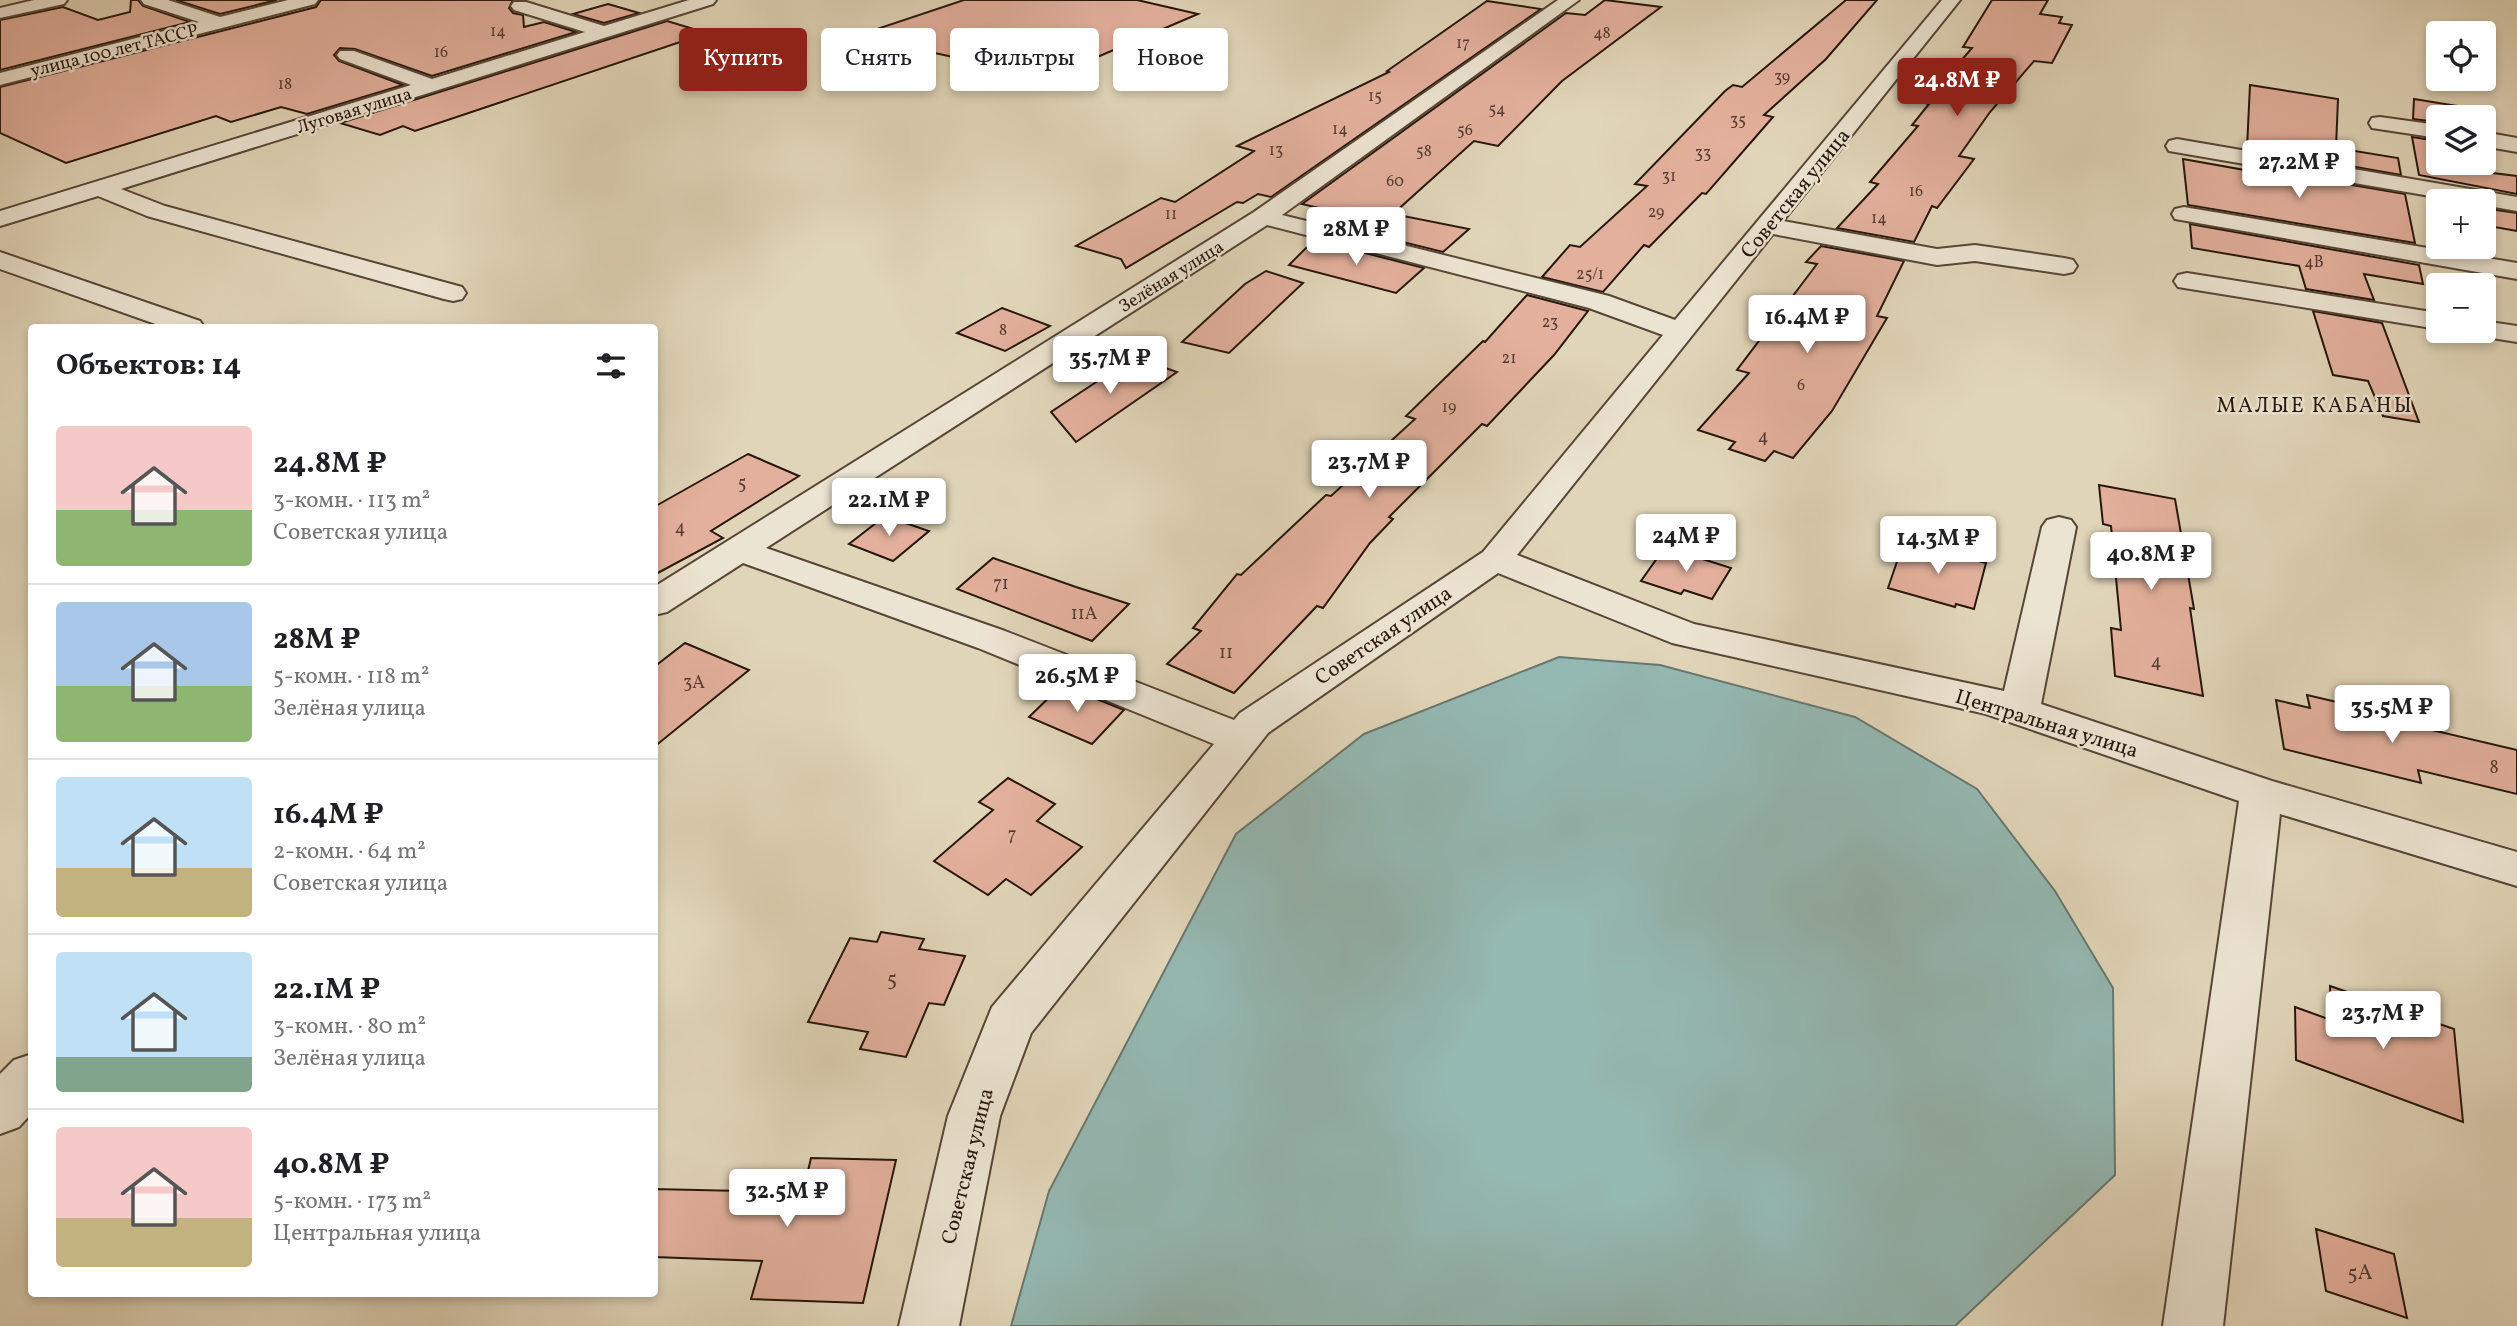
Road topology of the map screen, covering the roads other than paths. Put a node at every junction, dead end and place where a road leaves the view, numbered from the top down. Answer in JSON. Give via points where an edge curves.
{"nodes":[{"id":1,"x":58,"y":0,"type":"edge"},
{"id":2,"x":150,"y":0,"type":"edge"},
{"id":3,"x":309,"y":0,"type":"edge"},
{"id":4,"x":708,"y":0,"type":"edge"},
{"id":5,"x":1570,"y":0,"type":"edge"},
{"id":6,"x":1951,"y":0,"type":"edge"},
{"id":7,"x":520,"y":6,"type":"dead end"},
{"id":8,"x":0,"y":13,"type":"edge"},
{"id":9,"x":219,"y":23,"type":"junction"},
{"id":10,"x":605,"y":32,"type":"junction"},
{"id":11,"x":347,"y":55,"type":"dead end"},
{"id":12,"x":0,"y":79,"type":"edge"},
{"id":13,"x":433,"y":86,"type":"junction"},
{"id":14,"x":2381,"y":123,"type":"dead end"},
{"id":15,"x":2426,"y":130,"type":"edge"},
{"id":16,"x":2496,"y":141,"type":"edge"},
{"id":17,"x":2517,"y":145,"type":"edge"},
{"id":18,"x":2177,"y":146,"type":"dead end"},
{"id":19,"x":98,"y":188,"type":"junction"},
{"id":20,"x":2517,"y":204,"type":"edge"},
{"id":21,"x":2184,"y":214,"type":"dead end"},
{"id":22,"x":1263,"y":217,"type":"junction"},
{"id":23,"x":0,"y":219,"type":"edge"},
{"id":24,"x":1768,"y":226,"type":"junction"},
{"id":25,"x":0,"y":260,"type":"edge"},
{"id":26,"x":2064,"y":266,"type":"dead end"},
{"id":27,"x":2517,"y":271,"type":"edge"},
{"id":28,"x":2187,"y":281,"type":"dead end"},
{"id":29,"x":453,"y":293,"type":"dead end"},
{"id":30,"x":2426,"y":319,"type":"edge"},
{"id":31,"x":181,"y":324,"type":"edge"},
{"id":32,"x":2496,"y":330,"type":"edge"},
{"id":33,"x":1681,"y":332,"type":"junction"},
{"id":34,"x":2517,"y":334,"type":"edge"},
{"id":35,"x":2059,"y":527,"type":"dead end"},
{"id":36,"x":738,"y":551,"type":"junction"},
{"id":37,"x":1495,"y":559,"type":"junction"},
{"id":38,"x":658,"y":601,"type":"edge"},
{"id":39,"x":2020,"y":711,"type":"junction"},
{"id":40,"x":1241,"y":739,"type":"junction"},
{"id":41,"x":2261,"y":793,"type":"junction"},
{"id":42,"x":2517,"y":869,"type":"edge"},
{"id":43,"x":28,"y":1080,"type":"edge"},
{"id":44,"x":0,"y":1110,"type":"edge"},
{"id":45,"x":929,"y":1326,"type":"edge"},
{"id":46,"x":2193,"y":1326,"type":"edge"}],
"edges":[{"from":1,"to":8,"type":"street"},
{"from":2,"to":9,"type":"street"},
{"from":3,"to":9,"type":"street","name":"улица 100 лет ТАССР"},
{"from":4,"to":10,"type":"street","name":"Луговая улица"},
{"from":5,"to":22,"type":"street","name":"Зелёная улица"},
{"from":6,"to":24,"type":"street","name":"Советская улица"},
{"from":7,"to":10,"type":"street"},
{"from":9,"to":12,"type":"street","name":"улица 100 лет ТАССР"},
{"from":10,"to":13,"type":"street","name":"Луговая улица"},
{"from":11,"to":13,"type":"street"},
{"from":13,"to":19,"type":"street","name":"Луговая улица"},
{"from":14,"to":15,"type":"street"},
{"from":16,"to":17,"type":"street"},
{"from":18,"to":20,"type":"street"},
{"from":19,"to":23,"type":"street","name":"Луговая улица"},
{"from":19,"to":29,"type":"street","via":[[156,211]]},
{"from":21,"to":27,"type":"street"},
{"from":22,"to":33,"type":"street","via":[[1599,302]]},
{"from":22,"to":36,"type":"street","name":"Зелёная улица"},
{"from":24,"to":26,"type":"street","via":[[1937,257],[1975,253]]},
{"from":24,"to":33,"type":"street","name":"Советская улица"},
{"from":25,"to":31,"type":"street"},
{"from":28,"to":30,"type":"street"},
{"from":32,"to":34,"type":"street"},
{"from":33,"to":37,"type":"street","name":"Советская улица"},
{"from":35,"to":39,"type":"street"},
{"from":36,"to":38,"type":"street","name":"Зелёная улица"},
{"from":36,"to":40,"type":"street","via":[[936,617]]},
{"from":37,"to":39,"type":"street","name":"Центральная улица","via":[[1685,634]]},
{"from":37,"to":40,"type":"street","name":"Советская улица","via":[[1254,723]]},
{"from":39,"to":41,"type":"street","name":"Центральная улица"},
{"from":40,"to":45,"type":"street","name":"Советская улица","via":[[1010,1022],[974,1116]]},
{"from":41,"to":42,"type":"street","name":"Центральная улица"},
{"from":41,"to":46,"type":"street"},
{"from":43,"to":44,"type":"street"}]}
